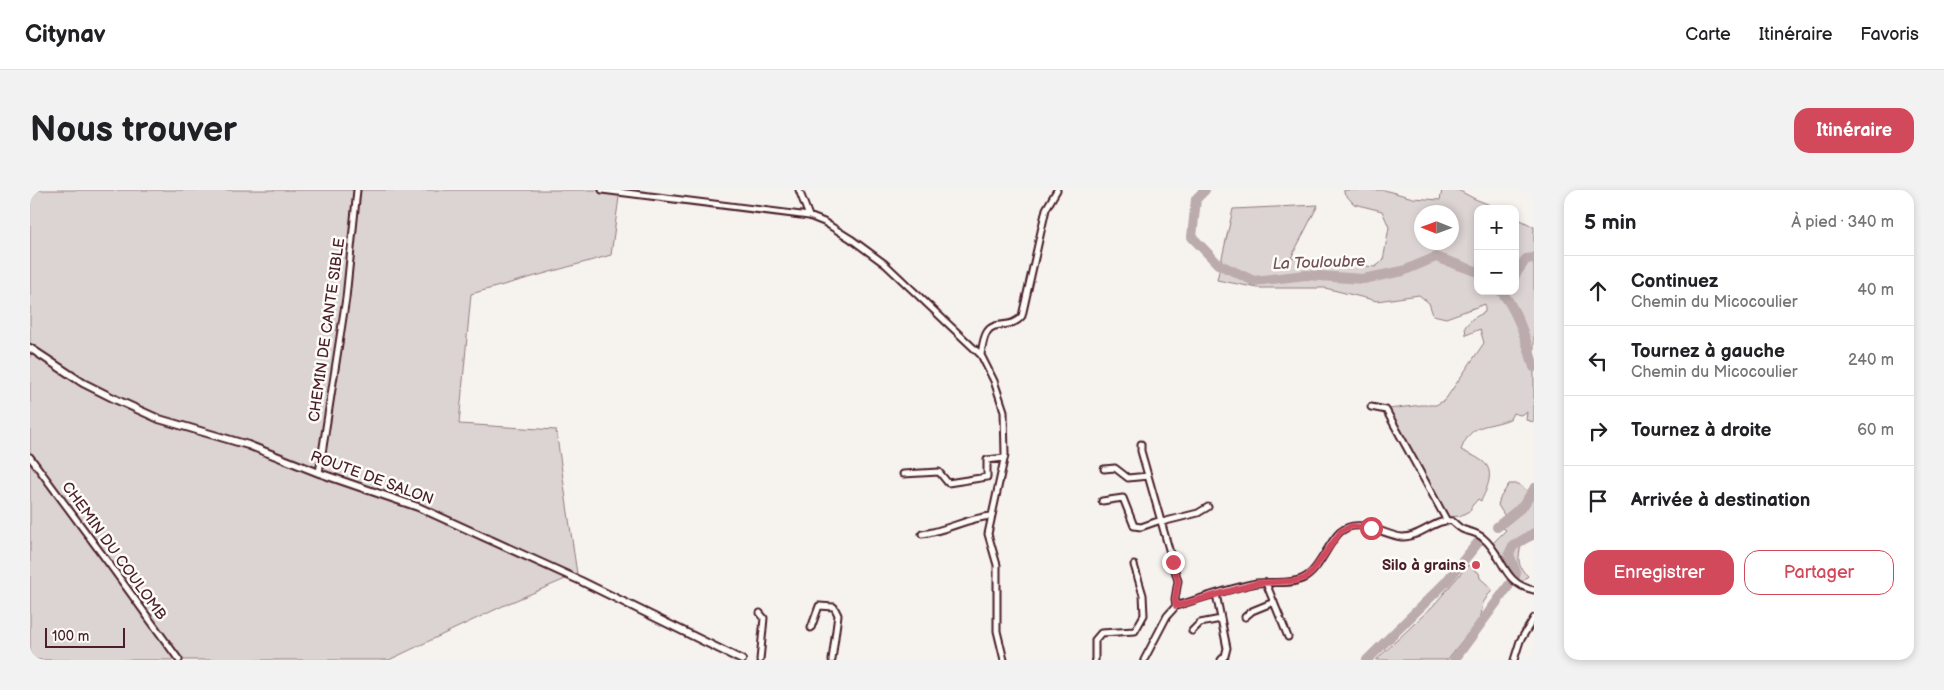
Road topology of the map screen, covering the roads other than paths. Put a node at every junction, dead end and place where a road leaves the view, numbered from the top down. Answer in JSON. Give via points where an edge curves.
{"nodes":[{"id":1,"x":357,"y":190,"type":"edge"},
{"id":2,"x":602,"y":190,"type":"edge"},
{"id":3,"x":799,"y":190,"type":"edge"},
{"id":4,"x":1056,"y":190,"type":"edge"},
{"id":5,"x":809,"y":216,"type":"junction"},
{"id":6,"x":30,"y":348,"type":"edge"},
{"id":7,"x":981,"y":355,"type":"junction"},
{"id":8,"x":1371,"y":408,"type":"dead end"},
{"id":9,"x":1141,"y":444,"type":"dead end"},
{"id":10,"x":30,"y":457,"type":"edge"},
{"id":11,"x":1004,"y":458,"type":"junction"},
{"id":12,"x":1104,"y":469,"type":"dead end"},
{"id":13,"x":319,"y":473,"type":"junction"},
{"id":14,"x":903,"y":474,"type":"dead end"},
{"id":15,"x":1148,"y":476,"type":"junction"},
{"id":16,"x":1102,"y":501,"type":"dead end"},
{"id":17,"x":1208,"y":508,"type":"dead end"},
{"id":18,"x":991,"y":516,"type":"junction"},
{"id":19,"x":1161,"y":521,"type":"junction"},
{"id":20,"x":1446,"y":521,"type":"junction"},
{"id":21,"x":922,"y":534,"type":"dead end"},
{"id":22,"x":1134,"y":565,"type":"dead end"},
{"id":23,"x":1266,"y":583,"type":"junction"},
{"id":24,"x":1534,"y":590,"type":"edge"},
{"id":25,"x":1216,"y":594,"type":"junction"},
{"id":26,"x":1274,"y":602,"type":"junction"},
{"id":27,"x":1176,"y":606,"type":"junction"},
{"id":28,"x":760,"y":613,"type":"dead end"},
{"id":29,"x":1245,"y":618,"type":"dead end"},
{"id":30,"x":1534,"y":618,"type":"edge"},
{"id":31,"x":1221,"y":619,"type":"junction"},
{"id":32,"x":811,"y":628,"type":"dead end"},
{"id":33,"x":1192,"y":631,"type":"dead end"},
{"id":34,"x":1288,"y":637,"type":"dead end"},
{"id":35,"x":179,"y":660,"type":"edge"},
{"id":36,"x":742,"y":660,"type":"edge"},
{"id":37,"x":760,"y":660,"type":"edge"},
{"id":38,"x":832,"y":660,"type":"edge"},
{"id":39,"x":1004,"y":660,"type":"edge"},
{"id":40,"x":1096,"y":660,"type":"edge"},
{"id":41,"x":1144,"y":660,"type":"edge"},
{"id":42,"x":1222,"y":660,"type":"edge"},
{"id":43,"x":1514,"y":660,"type":"edge"}],
"edges":[{"from":1,"to":13,"type":"street","name":"CHEMIN DE CANTE SIBLE","via":[[346,298]]},
{"from":2,"to":5,"type":"street"},
{"from":3,"to":5,"type":"street"},
{"from":4,"to":7,"type":"street","via":[[1046,209],[1022,316],[1014,324],[989,329]]},
{"from":5,"to":7,"type":"street","via":[[851,239],[885,264]]},
{"from":6,"to":13,"type":"street","name":"ROUTE DE SALON","via":[[83,383],[142,411],[248,445]]},
{"from":7,"to":11,"type":"street","via":[[1002,401]]},
{"from":8,"to":20,"type":"street","via":[[1386,410]]},
{"from":9,"to":15,"type":"street"},
{"from":10,"to":35,"type":"street","name":"CHEMIN DU COULOMB"},
{"from":11,"to":14,"type":"street","via":[[987,460],[987,477],[948,483],[939,472]]},
{"from":11,"to":18,"type":"street"},
{"from":12,"to":15,"type":"street","via":[[1115,468],[1128,478]]},
{"from":13,"to":36,"type":"street","name":"ROUTE DE SALON","via":[[418,507],[582,581]]},
{"from":15,"to":19,"type":"street"},
{"from":16,"to":19,"type":"street","via":[[1123,498],[1134,526]]},
{"from":17,"to":19,"type":"street"},
{"from":18,"to":21,"type":"street","via":[[977,517]]},
{"from":18,"to":39,"type":"street","via":[[988,534],[998,565],[997,631]]},
{"from":19,"to":27,"type":"street","via":[[1178,581]]},
{"from":20,"to":23,"type":"street","via":[[1405,537],[1352,526],[1341,531],[1305,578]]},
{"from":20,"to":24,"type":"street","via":[[1481,535],[1508,575]]},
{"from":22,"to":40,"type":"street","via":[[1143,596],[1144,615],[1135,630],[1101,633],[1095,640]]},
{"from":23,"to":25,"type":"street"},
{"from":23,"to":26,"type":"street"},
{"from":25,"to":27,"type":"street"},
{"from":25,"to":31,"type":"street"},
{"from":26,"to":29,"type":"street","via":[[1252,611]]},
{"from":26,"to":34,"type":"street"},
{"from":27,"to":41,"type":"street","via":[[1167,616]]},
{"from":28,"to":37,"type":"street","via":[[764,615],[764,621]]},
{"from":30,"to":43,"type":"street","via":[[1520,641]]},
{"from":31,"to":33,"type":"street","via":[[1200,623]]},
{"from":31,"to":42,"type":"street","via":[[1227,648]]},
{"from":32,"to":38,"type":"street","via":[[819,606],[834,607],[838,615]]}]}
